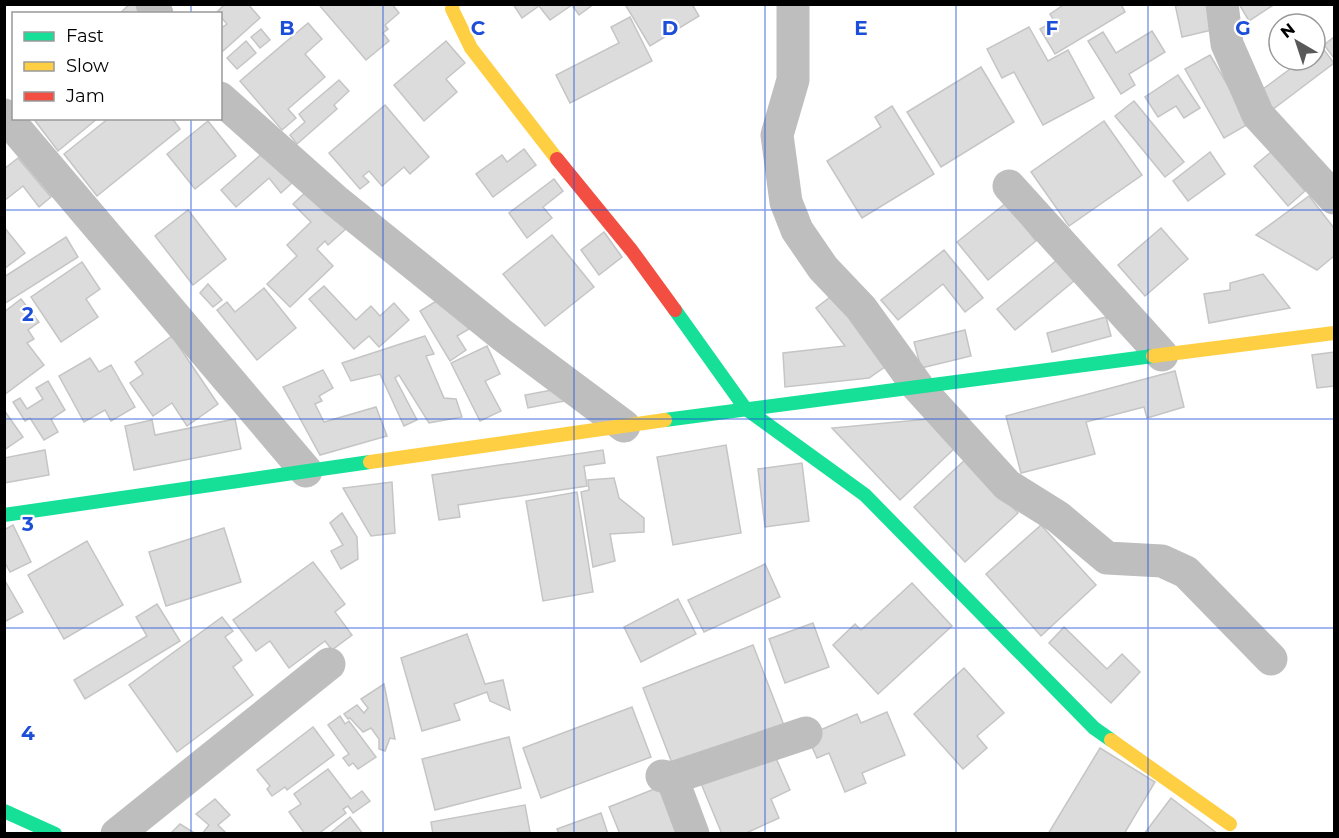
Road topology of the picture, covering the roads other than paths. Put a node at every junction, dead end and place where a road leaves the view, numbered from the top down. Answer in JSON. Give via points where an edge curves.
{"nodes":[{"id":1,"x":453,"y":4,"type":"edge"},
{"id":2,"x":793,"y":4,"type":"edge"},
{"id":3,"x":1222,"y":4,"type":"edge"},
{"id":4,"x":222,"y":100,"type":"edge"},
{"id":5,"x":4,"y":115,"type":"edge"},
{"id":6,"x":1009,"y":186,"type":"dead end"},
{"id":7,"x":1335,"y":198,"type":"edge"},
{"id":8,"x":1335,"y":333,"type":"edge"},
{"id":9,"x":1162,"y":355,"type":"junction"},
{"id":10,"x":918,"y":387,"type":"junction"},
{"id":11,"x":745,"y":408,"type":"junction"},
{"id":12,"x":624,"y":426,"type":"junction"},
{"id":13,"x":306,"y":471,"type":"junction"},
{"id":14,"x":4,"y":515,"type":"edge"},
{"id":15,"x":1271,"y":659,"type":"dead end"},
{"id":16,"x":329,"y":664,"type":"dead end"},
{"id":17,"x":807,"y":733,"type":"dead end"},
{"id":18,"x":4,"y":811,"type":"edge"},
{"id":19,"x":1230,"y":824,"type":"dead end"},
{"id":20,"x":55,"y":834,"type":"edge"},
{"id":21,"x":117,"y":834,"type":"edge"},
{"id":22,"x":693,"y":834,"type":"edge"}],
"edges":[{"from":1,"to":11,"type":"street","via":[[471,48],[632,251]]},
{"from":2,"to":10,"type":"street","via":[[793,80],[777,135],[786,202],[797,230],[824,268],[861,308]]},
{"from":3,"to":7,"type":"street","via":[[1227,44],[1258,115]]},
{"from":4,"to":12,"type":"street","via":[[336,201],[502,335]]},
{"from":5,"to":13,"type":"street"},
{"from":6,"to":9,"type":"street"},
{"from":8,"to":9,"type":"street"},
{"from":9,"to":10,"type":"street"},
{"from":10,"to":11,"type":"street"},
{"from":10,"to":15,"type":"street","via":[[1007,485],[1058,517],[1107,558],[1162,561],[1186,572]]},
{"from":11,"to":12,"type":"street"},
{"from":11,"to":19,"type":"street","via":[[866,495],[1094,728]]},
{"from":12,"to":13,"type":"street"},
{"from":13,"to":14,"type":"street"},
{"from":16,"to":21,"type":"street"},
{"from":17,"to":22,"type":"street","via":[[667,777]]},
{"from":18,"to":20,"type":"street"}]}
